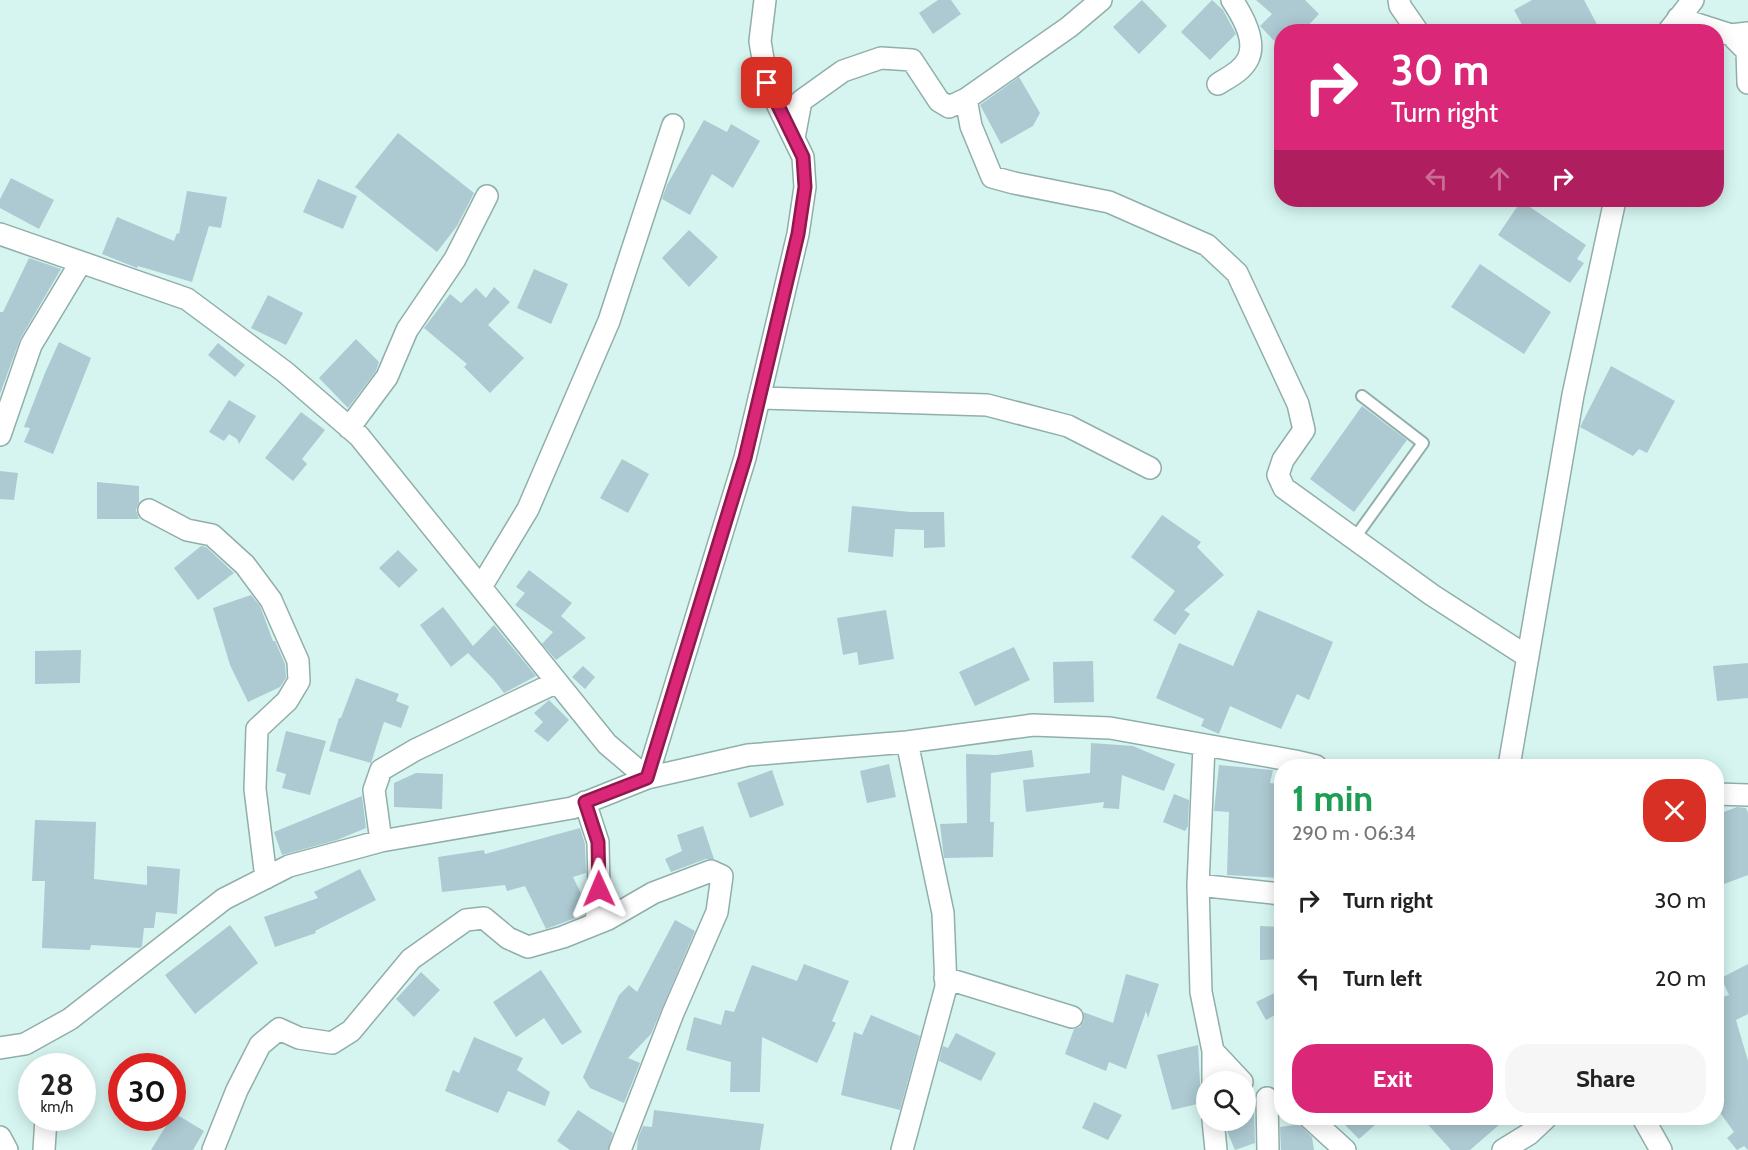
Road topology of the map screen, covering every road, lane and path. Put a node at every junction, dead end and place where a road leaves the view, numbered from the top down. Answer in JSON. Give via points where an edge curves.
{"nodes":[{"id":1,"x":765,"y":0,"type":"edge"},
{"id":2,"x":1101,"y":0,"type":"edge"},
{"id":3,"x":1232,"y":0,"type":"edge"},
{"id":4,"x":1399,"y":0,"type":"edge"},
{"id":5,"x":1693,"y":0,"type":"edge"},
{"id":6,"x":1412,"y":24,"type":"edge"},
{"id":7,"x":1674,"y":24,"type":"edge"},
{"id":8,"x":1724,"y":32,"type":"edge"},
{"id":9,"x":1739,"y":34,"type":"edge"},
{"id":10,"x":1748,"y":83,"type":"edge"},
{"id":11,"x":1218,"y":84,"type":"dead end"},
{"id":12,"x":966,"y":99,"type":"junction"},
{"id":13,"x":674,"y":125,"type":"dead end"},
{"id":14,"x":794,"y":138,"type":"junction"},
{"id":15,"x":487,"y":196,"type":"dead end"},
{"id":16,"x":1613,"y":207,"type":"edge"},
{"id":17,"x":0,"y":234,"type":"edge"},
{"id":18,"x":81,"y":262,"type":"junction"},
{"id":19,"x":1362,"y":396,"type":"dead end"},
{"id":20,"x":759,"y":398,"type":"junction"},
{"id":21,"x":349,"y":428,"type":"junction"},
{"id":22,"x":0,"y":435,"type":"edge"},
{"id":23,"x":1150,"y":468,"type":"dead end"},
{"id":24,"x":149,"y":510,"type":"dead end"},
{"id":25,"x":1354,"y":539,"type":"junction"},
{"id":26,"x":481,"y":587,"type":"junction"},
{"id":27,"x":1528,"y":657,"type":"junction"},
{"id":28,"x":557,"y":682,"type":"junction"},
{"id":29,"x":907,"y":742,"type":"junction"},
{"id":30,"x":1204,"y":746,"type":"junction"},
{"id":31,"x":1283,"y":759,"type":"edge"},
{"id":32,"x":1510,"y":759,"type":"edge"},
{"id":33,"x":647,"y":778,"type":"junction"},
{"id":34,"x":1724,"y":794,"type":"edge"},
{"id":35,"x":1748,"y":795,"type":"edge"},
{"id":36,"x":585,"y":802,"type":"junction"},
{"id":37,"x":381,"y":841,"type":"junction"},
{"id":38,"x":266,"y":878,"type":"junction"},
{"id":39,"x":1198,"y":885,"type":"junction"},
{"id":40,"x":1274,"y":893,"type":"edge"},
{"id":41,"x":596,"y":924,"type":"junction"},
{"id":42,"x":945,"y":978,"type":"junction"},
{"id":43,"x":1072,"y":1017,"type":"dead end"},
{"id":44,"x":0,"y":1048,"type":"edge"},
{"id":45,"x":1213,"y":1051,"type":"junction"},
{"id":46,"x":1213,"y":1071,"type":"edge"},
{"id":47,"x":1232,"y":1071,"type":"edge"},
{"id":48,"x":1256,"y":1094,"type":"edge"},
{"id":49,"x":1274,"y":1101,"type":"edge"},
{"id":50,"x":1318,"y":1125,"type":"edge"},
{"id":51,"x":1539,"y":1125,"type":"edge"},
{"id":52,"x":1647,"y":1125,"type":"edge"},
{"id":53,"x":45,"y":1131,"type":"edge"},
{"id":54,"x":1214,"y":1131,"type":"edge"},
{"id":55,"x":0,"y":1137,"type":"edge"},
{"id":56,"x":7,"y":1150,"type":"edge"},
{"id":57,"x":44,"y":1150,"type":"edge"},
{"id":58,"x":213,"y":1150,"type":"edge"},
{"id":59,"x":620,"y":1150,"type":"edge"},
{"id":60,"x":902,"y":1150,"type":"edge"},
{"id":61,"x":1216,"y":1150,"type":"edge"},
{"id":62,"x":1268,"y":1150,"type":"edge"},
{"id":63,"x":1345,"y":1150,"type":"edge"},
{"id":64,"x":1503,"y":1150,"type":"edge"},
{"id":65,"x":1661,"y":1150,"type":"edge"}],
"edges":[{"from":1,"to":14,"type":"street","via":[[760,41],[767,83]]},
{"from":2,"to":12,"type":"street","via":[[1070,27]]},
{"from":3,"to":11,"type":"street","via":[[1250,32],[1249,58],[1238,72]]},
{"from":4,"to":6,"type":"street"},
{"from":5,"to":7,"type":"street"},
{"from":8,"to":9,"type":"street"},
{"from":9,"to":10,"type":"street","via":[[1747,51]]},
{"from":12,"to":14,"type":"street","via":[[949,107],[939,101],[912,60],[881,58],[843,71],[801,101]]},
{"from":12,"to":25,"type":"street","via":[[971,126],[992,177],[1109,202],[1207,245],[1237,273],[1298,404],[1304,429],[1283,460],[1278,475],[1284,488]]},
{"from":13,"to":26,"type":"street","via":[[609,321],[528,509]]},
{"from":14,"to":20,"type":"street","via":[[803,157],[805,187]]},
{"from":15,"to":21,"type":"street","via":[[455,259],[407,330],[387,377]]},
{"from":16,"to":27,"type":"street","via":[[1573,395]]},
{"from":17,"to":18,"type":"street"},
{"from":18,"to":21,"type":"street","via":[[187,300],[285,372]]},
{"from":18,"to":22,"type":"street","via":[[31,345]]},
{"from":19,"to":25,"type":"lane","via":[[1422,443]]},
{"from":20,"to":23,"type":"street","via":[[987,405],[1068,426]]},
{"from":20,"to":33,"type":"street","via":[[745,458]]},
{"from":21,"to":26,"type":"street"},
{"from":24,"to":38,"type":"street","via":[[187,530],[212,535],[245,565],[271,600],[298,662],[299,681],[287,701],[257,729],[255,789]]},
{"from":25,"to":27,"type":"street"},
{"from":26,"to":28,"type":"street"},
{"from":27,"to":32,"type":"street"},
{"from":28,"to":33,"type":"street","via":[[607,744]]},
{"from":28,"to":37,"type":"street","via":[[381,770],[374,790]]},
{"from":29,"to":30,"type":"street","via":[[1033,725],[1110,728]]},
{"from":29,"to":33,"type":"street","via":[[748,755]]},
{"from":29,"to":42,"type":"street","via":[[943,912]]},
{"from":30,"to":31,"type":"street"},
{"from":30,"to":39,"type":"street"},
{"from":33,"to":36,"type":"street"},
{"from":34,"to":35,"type":"street"},
{"from":36,"to":37,"type":"street","via":[[572,808]]},
{"from":36,"to":41,"type":"street","via":[[598,842]]},
{"from":37,"to":38,"type":"street","via":[[289,866]]},
{"from":38,"to":44,"type":"street","via":[[224,899],[70,1018],[25,1044]]},
{"from":39,"to":40,"type":"street"},
{"from":39,"to":45,"type":"street","via":[[1202,992]]},
{"from":41,"to":58,"type":"street","via":[[528,947],[508,938],[484,918],[466,920],[411,959],[351,1031],[332,1043],[299,1038],[279,1029],[260,1045]]},
{"from":41,"to":59,"type":"street","via":[[653,893],[711,871],[722,876],[717,912]]},
{"from":42,"to":43,"type":"street"},
{"from":42,"to":60,"type":"street","via":[[946,987]]},
{"from":45,"to":46,"type":"street"},
{"from":45,"to":47,"type":"street"},
{"from":48,"to":49,"type":"street"},
{"from":49,"to":62,"type":"street"},
{"from":50,"to":63,"type":"street"},
{"from":51,"to":64,"type":"street"},
{"from":52,"to":65,"type":"street"},
{"from":53,"to":57,"type":"street"},
{"from":54,"to":61,"type":"street"},
{"from":55,"to":56,"type":"street"}]}
